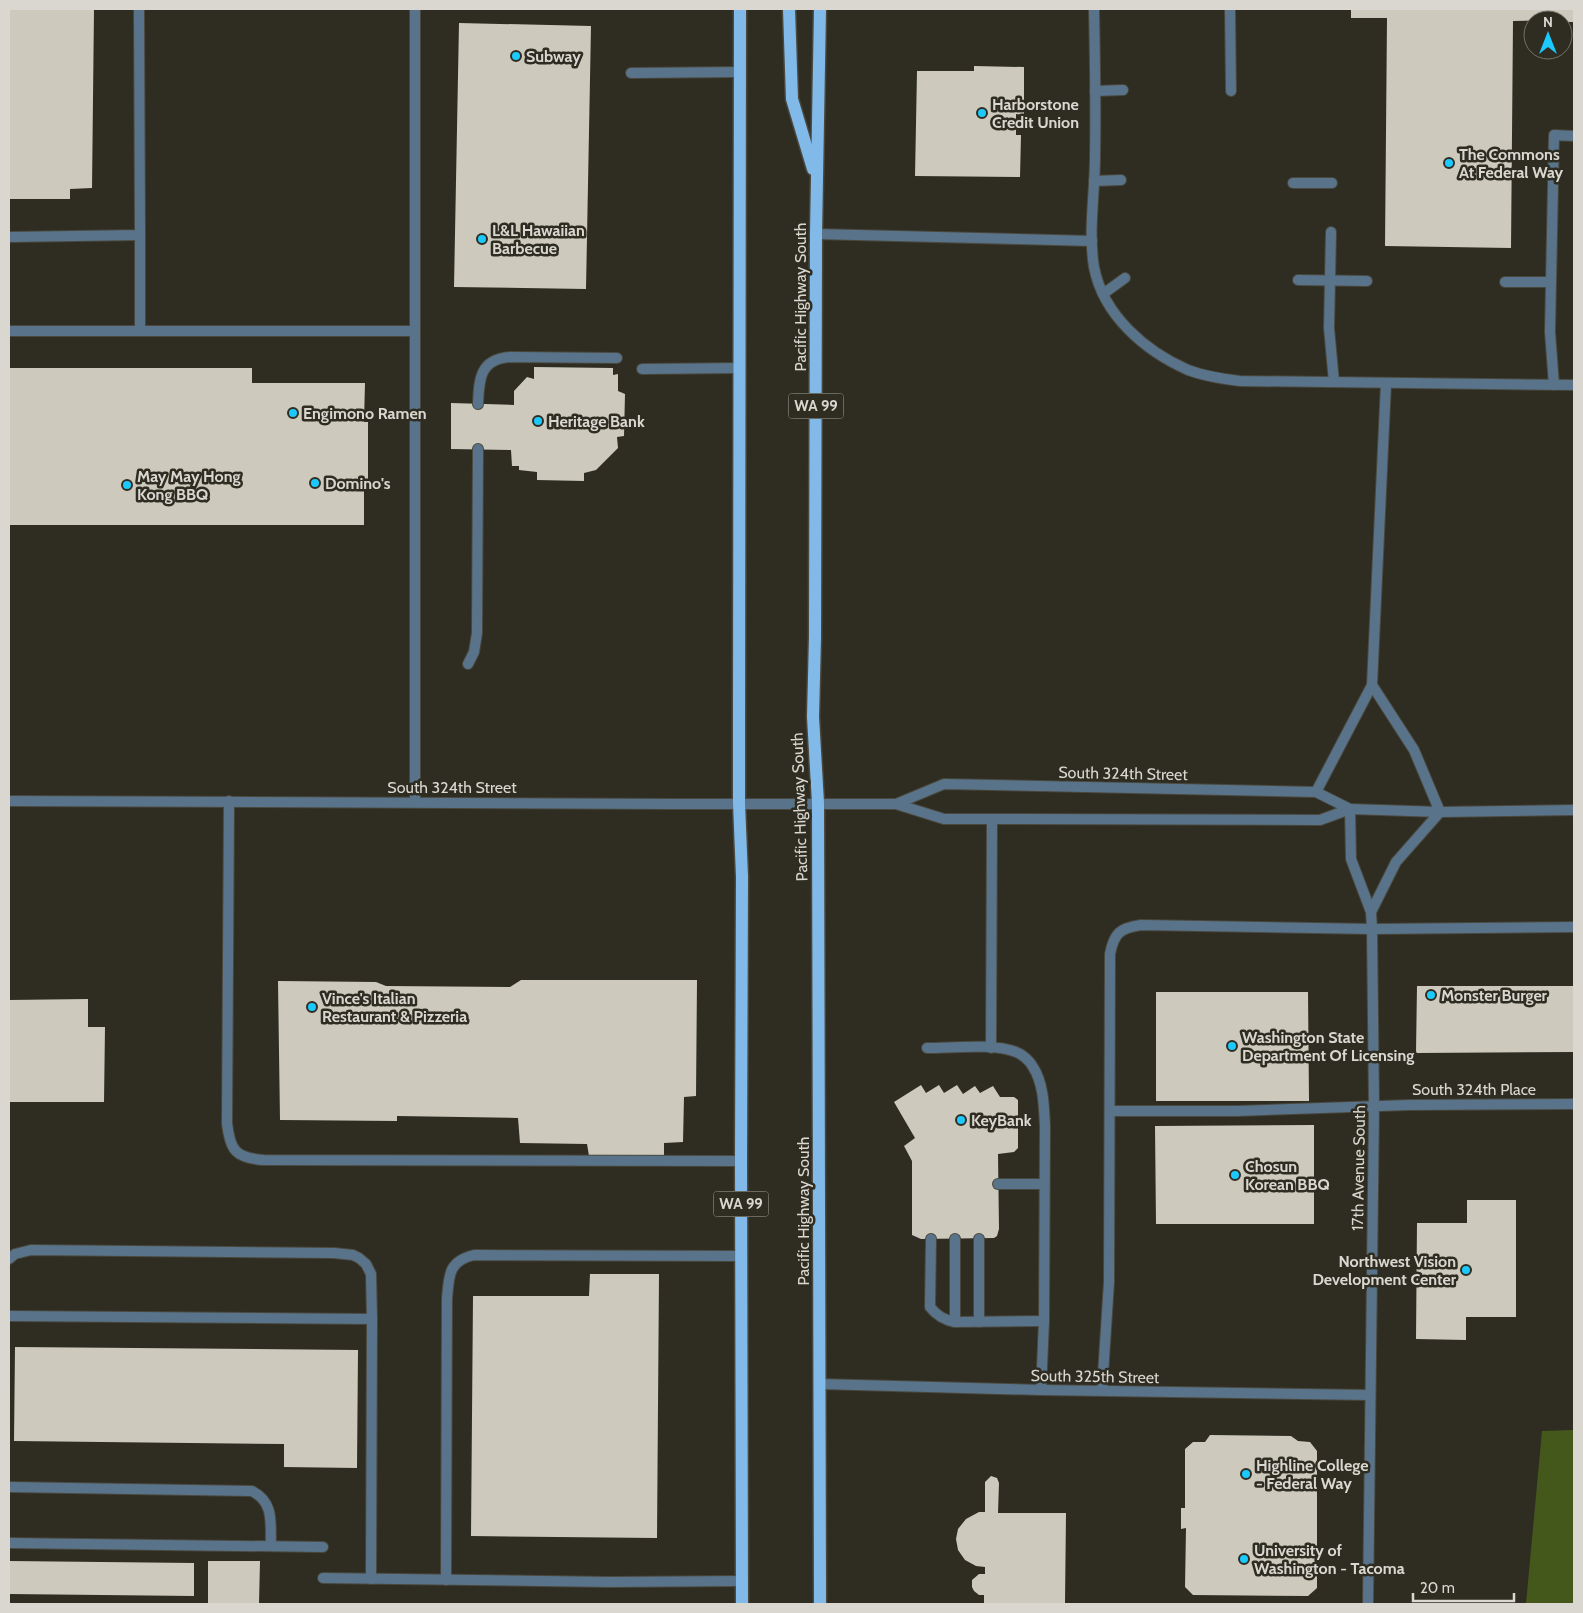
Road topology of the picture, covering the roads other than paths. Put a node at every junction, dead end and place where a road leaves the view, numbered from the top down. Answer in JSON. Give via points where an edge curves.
{"nodes":[{"id":1,"x":139,"y":9,"type":"edge"},
{"id":2,"x":415,"y":9,"type":"edge"},
{"id":3,"x":740,"y":9,"type":"edge"},
{"id":4,"x":790,"y":9,"type":"edge"},
{"id":5,"x":820,"y":9,"type":"edge"},
{"id":6,"x":1094,"y":9,"type":"edge"},
{"id":7,"x":1230,"y":9,"type":"edge"},
{"id":8,"x":740,"y":72,"type":"junction"},
{"id":9,"x":631,"y":73,"type":"dead end"},
{"id":10,"x":1123,"y":90,"type":"dead end"},
{"id":11,"x":1095,"y":91,"type":"junction"},
{"id":12,"x":1231,"y":91,"type":"dead end"},
{"id":13,"x":1574,"y":136,"type":"edge"},
{"id":14,"x":1121,"y":180,"type":"dead end"},
{"id":15,"x":817,"y":181,"type":"junction"},
{"id":16,"x":1094,"y":182,"type":"junction"},
{"id":17,"x":1293,"y":183,"type":"dead end"},
{"id":18,"x":1332,"y":183,"type":"dead end"},
{"id":19,"x":1331,"y":232,"type":"dead end"},
{"id":20,"x":816,"y":234,"type":"junction"},
{"id":21,"x":140,"y":236,"type":"junction"},
{"id":22,"x":9,"y":237,"type":"edge"},
{"id":23,"x":1092,"y":241,"type":"junction"},
{"id":24,"x":1125,"y":278,"type":"dead end"},
{"id":25,"x":1298,"y":280,"type":"dead end"},
{"id":26,"x":1330,"y":280,"type":"junction"},
{"id":27,"x":1367,"y":281,"type":"dead end"},
{"id":28,"x":1505,"y":282,"type":"dead end"},
{"id":29,"x":1551,"y":282,"type":"junction"},
{"id":30,"x":1103,"y":294,"type":"junction"},
{"id":31,"x":9,"y":330,"type":"edge"},
{"id":32,"x":140,"y":330,"type":"junction"},
{"id":33,"x":415,"y":331,"type":"junction"},
{"id":34,"x":617,"y":358,"type":"dead end"},
{"id":35,"x":739,"y":368,"type":"junction"},
{"id":36,"x":642,"y":369,"type":"dead end"},
{"id":37,"x":1334,"y":382,"type":"junction"},
{"id":38,"x":1386,"y":383,"type":"junction"},
{"id":39,"x":1554,"y":385,"type":"junction"},
{"id":40,"x":1574,"y":385,"type":"edge"},
{"id":41,"x":478,"y":404,"type":"dead end"},
{"id":42,"x":478,"y":449,"type":"dead end"},
{"id":43,"x":468,"y":664,"type":"dead end"},
{"id":44,"x":1372,"y":685,"type":"junction"},
{"id":45,"x":1316,"y":792,"type":"junction"},
{"id":46,"x":9,"y":801,"type":"edge"},
{"id":47,"x":229,"y":801,"type":"junction"},
{"id":48,"x":415,"y":802,"type":"junction"},
{"id":49,"x":739,"y":803,"type":"junction"},
{"id":50,"x":818,"y":803,"type":"junction"},
{"id":51,"x":896,"y":804,"type":"junction"},
{"id":52,"x":1350,"y":809,"type":"junction"},
{"id":53,"x":1574,"y":810,"type":"edge"},
{"id":54,"x":1440,"y":812,"type":"junction"},
{"id":55,"x":992,"y":819,"type":"junction"},
{"id":56,"x":1371,"y":912,"type":"junction"},
{"id":57,"x":1574,"y":927,"type":"edge"},
{"id":58,"x":1372,"y":929,"type":"junction"},
{"id":59,"x":927,"y":1048,"type":"dead end"},
{"id":60,"x":991,"y":1048,"type":"junction"},
{"id":61,"x":1574,"y":1104,"type":"edge"},
{"id":62,"x":1374,"y":1106,"type":"junction"},
{"id":63,"x":1110,"y":1111,"type":"junction"},
{"id":64,"x":740,"y":1161,"type":"junction"},
{"id":65,"x":998,"y":1184,"type":"dead end"},
{"id":66,"x":1043,"y":1184,"type":"junction"},
{"id":67,"x":931,"y":1239,"type":"dead end"},
{"id":68,"x":955,"y":1239,"type":"dead end"},
{"id":69,"x":979,"y":1239,"type":"dead end"},
{"id":70,"x":740,"y":1256,"type":"junction"},
{"id":71,"x":9,"y":1259,"type":"edge"},
{"id":72,"x":9,"y":1316,"type":"edge"},
{"id":73,"x":372,"y":1320,"type":"junction"},
{"id":74,"x":1044,"y":1321,"type":"junction"},
{"id":75,"x":955,"y":1322,"type":"junction"},
{"id":76,"x":979,"y":1322,"type":"junction"},
{"id":77,"x":820,"y":1384,"type":"junction"},
{"id":78,"x":1041,"y":1390,"type":"junction"},
{"id":79,"x":1102,"y":1390,"type":"junction"},
{"id":80,"x":1370,"y":1395,"type":"junction"},
{"id":81,"x":9,"y":1487,"type":"edge"},
{"id":82,"x":9,"y":1543,"type":"edge"},
{"id":83,"x":271,"y":1546,"type":"junction"},
{"id":84,"x":323,"y":1547,"type":"dead end"},
{"id":85,"x":323,"y":1578,"type":"dead end"},
{"id":86,"x":371,"y":1579,"type":"junction"},
{"id":87,"x":446,"y":1580,"type":"junction"},
{"id":88,"x":742,"y":1581,"type":"junction"},
{"id":89,"x":742,"y":1604,"type":"edge"},
{"id":90,"x":820,"y":1604,"type":"edge"},
{"id":91,"x":1368,"y":1604,"type":"edge"}],
"edges":[{"from":1,"to":21,"type":"street"},
{"from":2,"to":33,"type":"street"},
{"from":3,"to":8,"type":"main road","number":"WA 99"},
{"from":4,"to":15,"type":"main road","via":[[792,99]]},
{"from":5,"to":15,"type":"main road","name":"Pacific Highway South","number":"WA 99"},
{"from":6,"to":11,"type":"street"},
{"from":7,"to":12,"type":"street"},
{"from":8,"to":9,"type":"street"},
{"from":8,"to":35,"type":"main road","number":"WA 99"},
{"from":10,"to":11,"type":"street"},
{"from":11,"to":16,"type":"street"},
{"from":13,"to":29,"type":"street","via":[[1554,135]]},
{"from":14,"to":16,"type":"street"},
{"from":15,"to":20,"type":"main road","name":"Pacific Highway South","number":"WA 99"},
{"from":16,"to":23,"type":"street"},
{"from":17,"to":18,"type":"street"},
{"from":19,"to":26,"type":"street"},
{"from":20,"to":23,"type":"street"},
{"from":20,"to":50,"type":"main road","name":"Pacific Highway South","number":"WA 99","via":[[813,717]]},
{"from":21,"to":22,"type":"street"},
{"from":21,"to":32,"type":"street"},
{"from":23,"to":30,"type":"street","via":[[1095,269]]},
{"from":24,"to":30,"type":"street"},
{"from":25,"to":26,"type":"street"},
{"from":26,"to":27,"type":"street"},
{"from":26,"to":37,"type":"street","via":[[1329,328]]},
{"from":28,"to":29,"type":"street"},
{"from":29,"to":39,"type":"street"},
{"from":30,"to":37,"type":"street","via":[[1111,309],[1143,343],[1188,370],[1224,380]]},
{"from":31,"to":32,"type":"street"},
{"from":32,"to":33,"type":"street"},
{"from":33,"to":48,"type":"street"},
{"from":34,"to":41,"type":"street","via":[[498,359],[489,364],[481,375]]},
{"from":35,"to":36,"type":"street"},
{"from":35,"to":49,"type":"main road","number":"WA 99"},
{"from":37,"to":38,"type":"street"},
{"from":38,"to":39,"type":"street"},
{"from":38,"to":44,"type":"street"},
{"from":39,"to":40,"type":"street"},
{"from":42,"to":43,"type":"street","via":[[476,640]]},
{"from":44,"to":45,"type":"street"},
{"from":44,"to":54,"type":"street","via":[[1414,750]]},
{"from":45,"to":51,"type":"street","name":"South 324th Street","via":[[944,784]]},
{"from":45,"to":52,"type":"street","name":"South 324th Street"},
{"from":46,"to":47,"type":"street","name":"South 324th Street"},
{"from":47,"to":48,"type":"street","name":"South 324th Street"},
{"from":47,"to":64,"type":"street","via":[[228,1123],[231,1144],[241,1156],[274,1160]]},
{"from":48,"to":49,"type":"street","name":"South 324th Street"},
{"from":49,"to":50,"type":"street","name":"South 324th Street"},
{"from":49,"to":64,"type":"main road","number":"WA 99","via":[[742,877]]},
{"from":50,"to":51,"type":"street","name":"South 324th Street"},
{"from":50,"to":77,"type":"main road","name":"Pacific Highway South","number":"WA 99"},
{"from":51,"to":55,"type":"street","name":"South 324th Street","via":[[944,819]]},
{"from":52,"to":54,"type":"street","name":"South 324th Street"},
{"from":52,"to":55,"type":"street","name":"South 324th Street","via":[[1320,820]]},
{"from":52,"to":56,"type":"street","name":"17th Avenue South","via":[[1351,859]]},
{"from":53,"to":54,"type":"street","name":"South 324th Street"},
{"from":54,"to":56,"type":"street","name":"17th Avenue South","via":[[1396,862]]},
{"from":55,"to":60,"type":"street"},
{"from":56,"to":58,"type":"street","name":"17th Avenue South"},
{"from":57,"to":58,"type":"street"},
{"from":58,"to":62,"type":"street","name":"17th Avenue South"},
{"from":58,"to":63,"type":"street","via":[[1142,925],[1118,932],[1110,954]]},
{"from":59,"to":60,"type":"street"},
{"from":60,"to":66,"type":"street","via":[[1019,1053],[1033,1066],[1040,1082],[1045,1127]]},
{"from":61,"to":62,"type":"street","name":"South 324th Place"},
{"from":62,"to":63,"type":"street","name":"South 324th Place"},
{"from":62,"to":80,"type":"street","name":"17th Avenue South"},
{"from":63,"to":79,"type":"street","via":[[1109,1282]]},
{"from":64,"to":70,"type":"main road","number":"WA 99"},
{"from":65,"to":66,"type":"street"},
{"from":66,"to":74,"type":"street"},
{"from":67,"to":75,"type":"street","via":[[930,1307],[941,1318]]},
{"from":68,"to":75,"type":"street"},
{"from":69,"to":76,"type":"street"},
{"from":70,"to":87,"type":"street","via":[[474,1255],[456,1264],[449,1276],[448,1299]]},
{"from":70,"to":88,"type":"main road","number":"WA 99"},
{"from":71,"to":73,"type":"street","via":[[31,1250],[353,1255],[364,1262],[371,1274]]},
{"from":72,"to":73,"type":"street"},
{"from":73,"to":86,"type":"street"},
{"from":74,"to":76,"type":"street"},
{"from":74,"to":78,"type":"street"},
{"from":75,"to":76,"type":"street"},
{"from":77,"to":78,"type":"street","name":"South 325th Street"},
{"from":77,"to":90,"type":"main road","name":"Pacific Highway South","number":"WA 99"},
{"from":78,"to":79,"type":"street","name":"South 325th Street"},
{"from":79,"to":80,"type":"street","name":"South 325th Street"},
{"from":80,"to":91,"type":"street","name":"17th Avenue South"},
{"from":81,"to":83,"type":"street","via":[[252,1491],[262,1498],[269,1510]]},
{"from":82,"to":83,"type":"street"},
{"from":83,"to":84,"type":"street"},
{"from":85,"to":86,"type":"street"},
{"from":86,"to":87,"type":"street"},
{"from":87,"to":88,"type":"street"},
{"from":88,"to":89,"type":"main road","number":"WA 99"}]}
